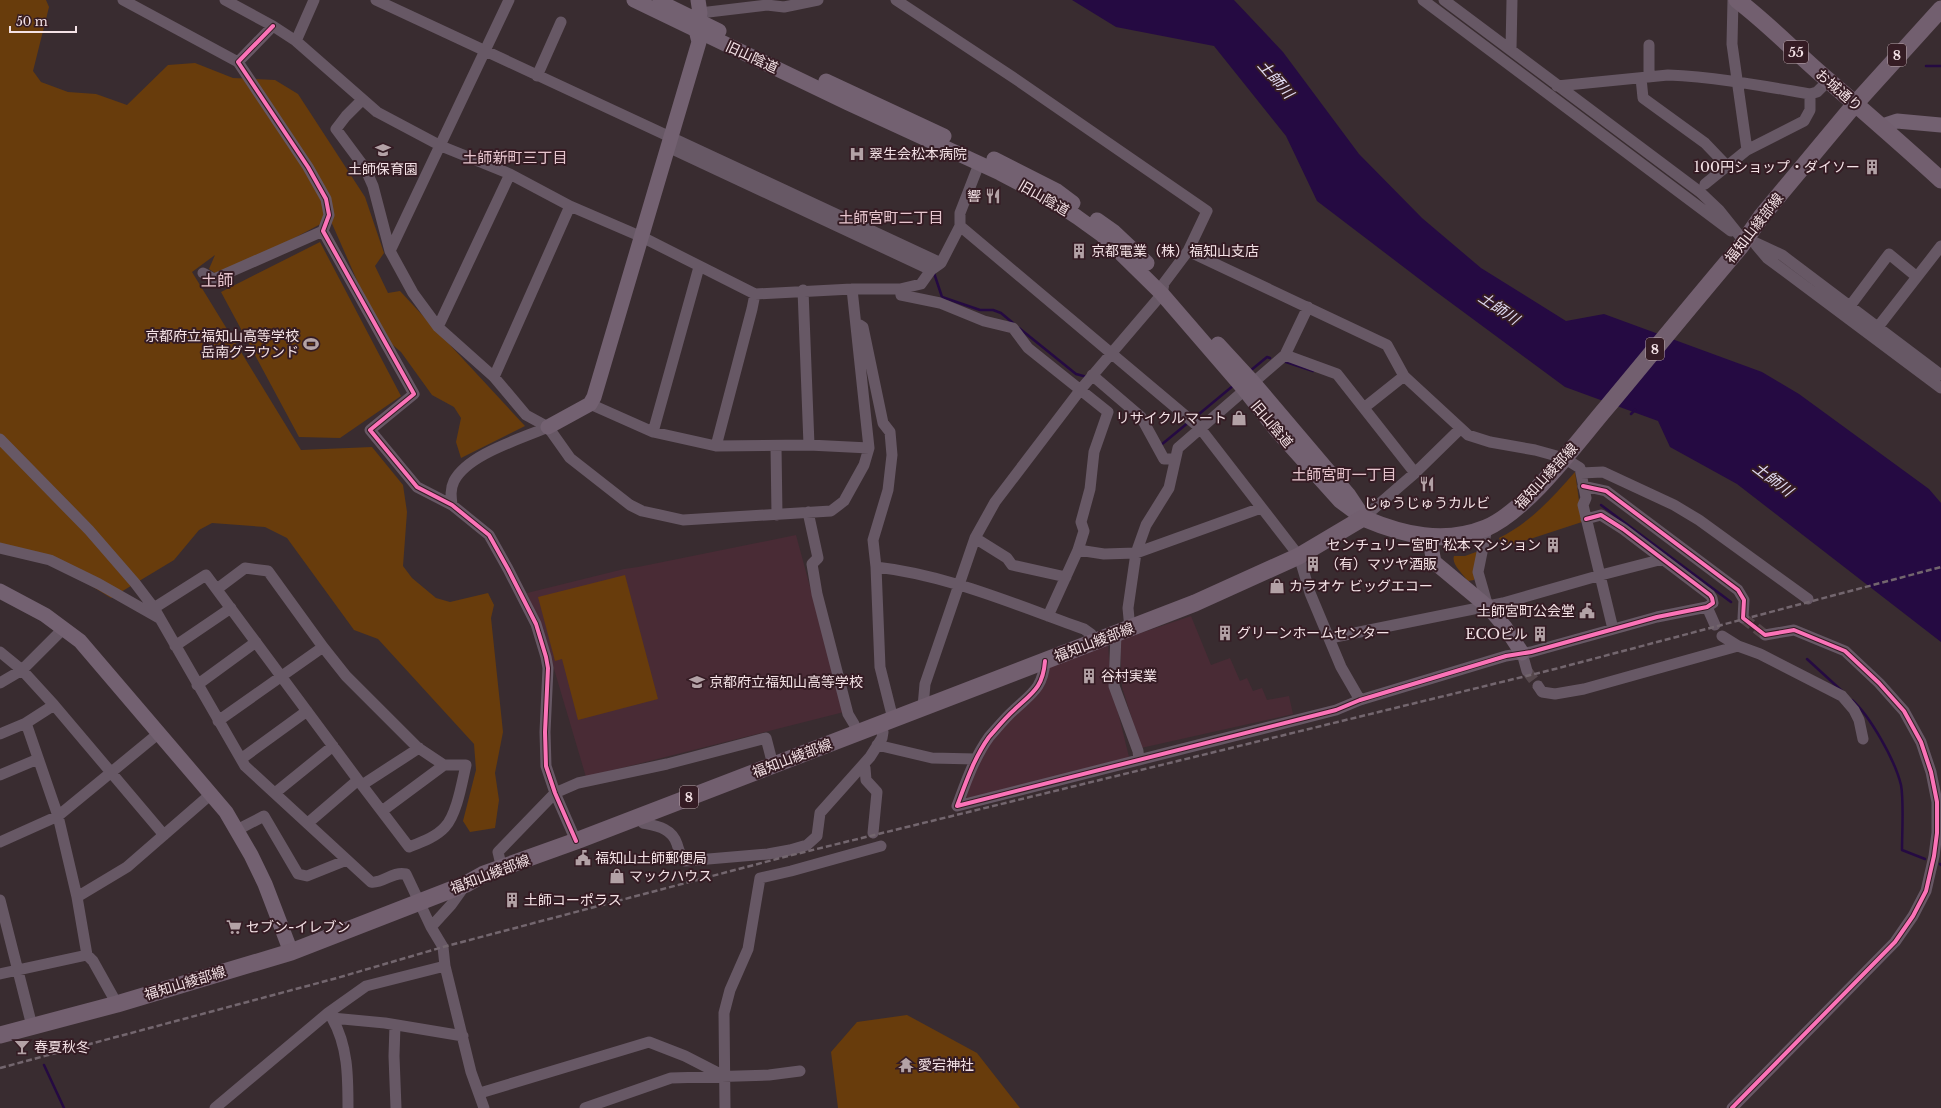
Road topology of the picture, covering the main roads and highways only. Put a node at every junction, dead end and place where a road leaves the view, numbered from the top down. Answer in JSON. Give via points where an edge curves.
{"nodes":[{"id":1,"x":1737,"y":0,"type":"edge"},
{"id":2,"x":1941,"y":9,"type":"edge"},
{"id":3,"x":1855,"y":104,"type":"junction"},
{"id":4,"x":1941,"y":180,"type":"edge"},
{"id":5,"x":0,"y":1035,"type":"edge"}],
"edges":[{"from":1,"to":3,"type":"main road","name":"お城通り","number":"55"},
{"from":2,"to":3,"type":"main road","name":"福知山綾部線","number":"8"},
{"from":3,"to":4,"type":"main road","name":"お城通り","number":"55"},
{"from":3,"to":5,"type":"main road","name":"福知山綾部線","number":"8","via":[[1566,455],[1531,495],[1487,528],[1464,535],[1429,537],[1387,528],[1363,518],[1299,556],[1195,603],[484,874],[466,884],[291,952],[116,1004]]}]}
